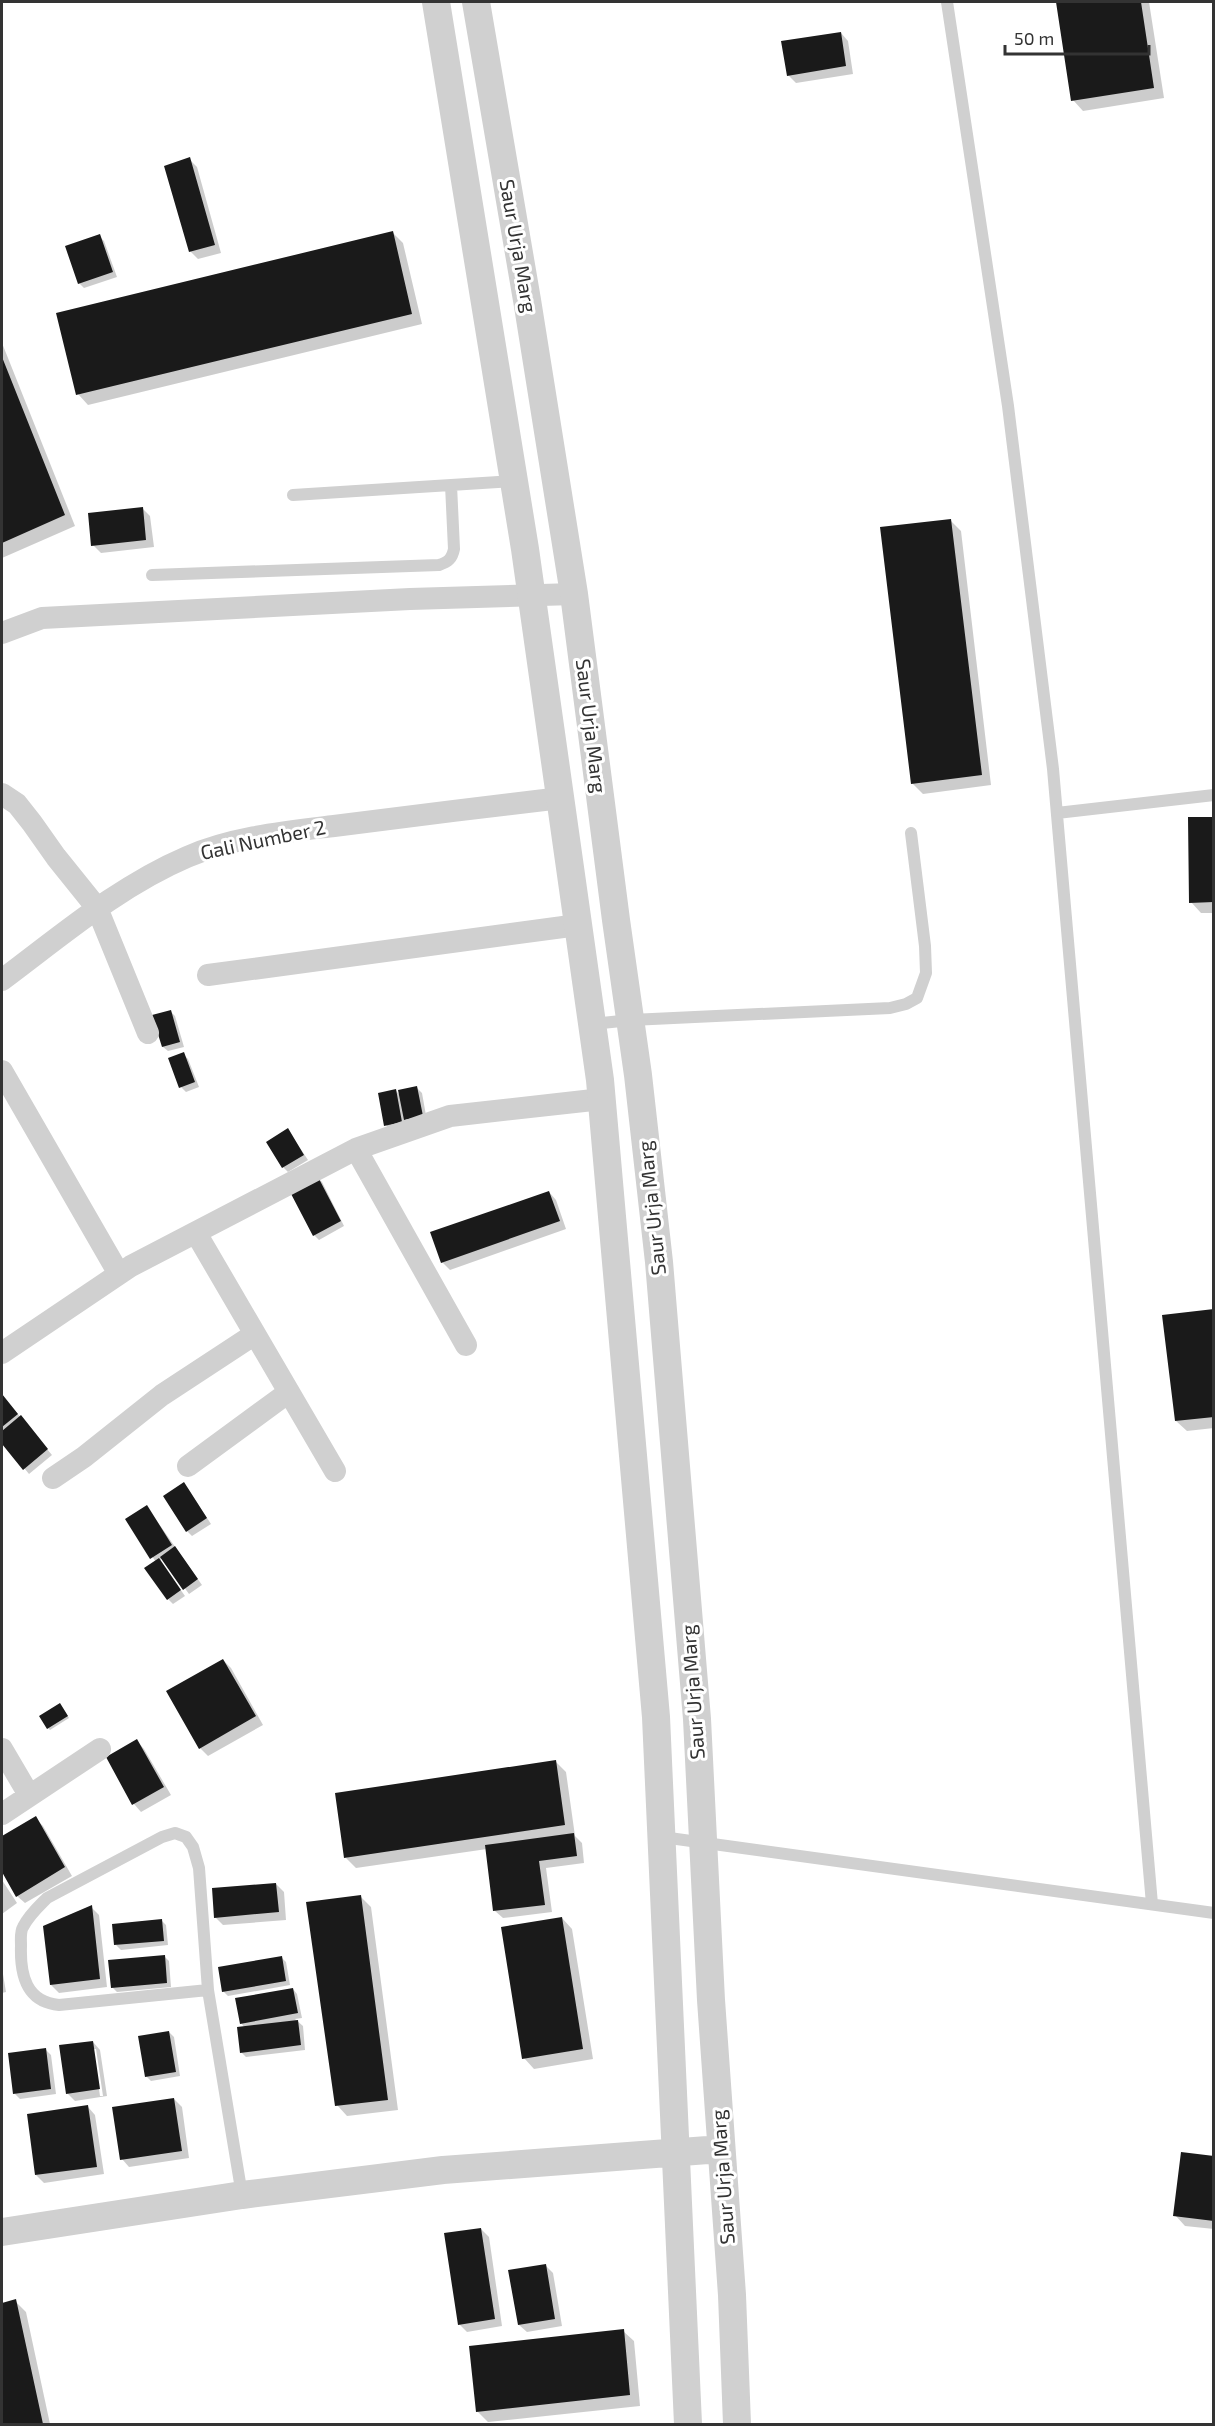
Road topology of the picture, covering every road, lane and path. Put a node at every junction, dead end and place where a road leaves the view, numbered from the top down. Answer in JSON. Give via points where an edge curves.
{"nodes":[{"id":1,"x":436,"y":2,"type":"edge"},
{"id":2,"x":476,"y":2,"type":"edge"},
{"id":3,"x":947,"y":2,"type":"edge"},
{"id":4,"x":514,"y":481,"type":"junction"},
{"id":5,"x":451,"y":485,"type":"junction"},
{"id":6,"x":293,"y":495,"type":"dead end"},
{"id":7,"x":152,"y":575,"type":"dead end"},
{"id":8,"x":574,"y":594,"type":"junction"},
{"id":9,"x":531,"y":595,"type":"junction"},
{"id":10,"x":2,"y":633,"type":"edge"},
{"id":11,"x":2,"y":794,"type":"edge"},
{"id":12,"x":1214,"y":795,"type":"edge"},
{"id":13,"x":561,"y":798,"type":"junction"},
{"id":14,"x":1057,"y":813,"type":"junction"},
{"id":15,"x":911,"y":833,"type":"dead end"},
{"id":16,"x":97,"y":908,"type":"junction"},
{"id":17,"x":578,"y":925,"type":"junction"},
{"id":18,"x":208,"y":975,"type":"dead end"},
{"id":19,"x":2,"y":980,"type":"edge"},
{"id":20,"x":631,"y":1020,"type":"junction"},
{"id":21,"x":592,"y":1024,"type":"junction"},
{"id":22,"x":148,"y":1033,"type":"dead end"},
{"id":23,"x":2,"y":1071,"type":"edge"},
{"id":24,"x":602,"y":1099,"type":"junction"},
{"id":25,"x":356,"y":1149,"type":"junction"},
{"id":26,"x":196,"y":1233,"type":"junction"},
{"id":27,"x":119,"y":1274,"type":"junction"},
{"id":28,"x":255,"y":1334,"type":"junction"},
{"id":29,"x":665,"y":1339,"type":"junction"},
{"id":30,"x":466,"y":1345,"type":"dead end"},
{"id":31,"x":624,"y":1346,"type":"junction"},
{"id":32,"x":2,"y":1353,"type":"edge"},
{"id":33,"x":289,"y":1392,"type":"junction"},
{"id":34,"x":188,"y":1466,"type":"dead end"},
{"id":35,"x":335,"y":1471,"type":"dead end"},
{"id":36,"x":52,"y":1478,"type":"dead end"},
{"id":37,"x":2,"y":1749,"type":"edge"},
{"id":38,"x":100,"y":1749,"type":"dead end"},
{"id":39,"x":29,"y":1795,"type":"junction"},
{"id":40,"x":2,"y":1814,"type":"edge"},
{"id":41,"x":662,"y":1837,"type":"junction"},
{"id":42,"x":702,"y":1842,"type":"junction"},
{"id":43,"x":1152,"y":1904,"type":"junction"},
{"id":44,"x":1214,"y":1913,"type":"edge"},
{"id":45,"x":208,"y":1990,"type":"junction"},
{"id":46,"x":721,"y":2149,"type":"junction"},
{"id":47,"x":676,"y":2153,"type":"junction"},
{"id":48,"x":242,"y":2195,"type":"junction"},
{"id":49,"x":2,"y":2232,"type":"edge"},
{"id":50,"x":688,"y":2424,"type":"edge"},
{"id":51,"x":737,"y":2424,"type":"edge"}],
"edges":[{"from":1,"to":4,"type":"street","name":"Saur Urja Marg"},
{"from":2,"to":8,"type":"street","name":"Saur Urja Marg"},
{"from":3,"to":14,"type":"lane","via":[[1008,406]]},
{"from":4,"to":5,"type":"lane"},
{"from":4,"to":9,"type":"street","name":"Saur Urja Marg"},
{"from":5,"to":6,"type":"lane"},
{"from":5,"to":7,"type":"lane","via":[[453,556],[439,565]]},
{"from":8,"to":9,"type":"street"},
{"from":8,"to":20,"type":"street","name":"Saur Urja Marg"},
{"from":9,"to":10,"type":"street","via":[[42,618]]},
{"from":9,"to":13,"type":"street","name":"Saur Urja Marg"},
{"from":11,"to":16,"type":"street","via":[[32,823]]},
{"from":12,"to":14,"type":"lane"},
{"from":13,"to":16,"type":"street","name":"Gali Number 2","via":[[280,833],[214,846],[160,870]]},
{"from":13,"to":17,"type":"street","name":"Saur Urja Marg"},
{"from":14,"to":43,"type":"lane"},
{"from":15,"to":20,"type":"lane","via":[[926,973],[917,998],[890,1008]]},
{"from":16,"to":19,"type":"street","name":"Gali Number 2"},
{"from":16,"to":22,"type":"street"},
{"from":17,"to":18,"type":"street"},
{"from":17,"to":21,"type":"street","name":"Saur Urja Marg"},
{"from":20,"to":21,"type":"lane"},
{"from":20,"to":29,"type":"street","name":"Saur Urja Marg"},
{"from":21,"to":24,"type":"street","name":"Saur Urja Marg"},
{"from":23,"to":27,"type":"street"},
{"from":24,"to":25,"type":"street","via":[[450,1116]]},
{"from":24,"to":31,"type":"street","name":"Saur Urja Marg"},
{"from":25,"to":26,"type":"street"},
{"from":25,"to":30,"type":"street"},
{"from":26,"to":27,"type":"street"},
{"from":26,"to":28,"type":"street"},
{"from":27,"to":32,"type":"street"},
{"from":28,"to":33,"type":"street"},
{"from":28,"to":36,"type":"street","via":[[162,1395]]},
{"from":29,"to":31,"type":"street"},
{"from":29,"to":42,"type":"street","name":"Saur Urja Marg","via":[[697,1719]]},
{"from":31,"to":41,"type":"street","name":"Saur Urja Marg","via":[[656,1717]]},
{"from":33,"to":34,"type":"street"},
{"from":33,"to":35,"type":"street"},
{"from":37,"to":39,"type":"street"},
{"from":38,"to":39,"type":"street"},
{"from":39,"to":40,"type":"street"},
{"from":41,"to":42,"type":"lane"},
{"from":41,"to":47,"type":"street","name":"Saur Urja Marg"},
{"from":42,"to":43,"type":"lane"},
{"from":42,"to":46,"type":"street","name":"Saur Urja Marg"},
{"from":43,"to":44,"type":"lane"},
{"from":45,"to":45,"type":"lane","via":[[199,1868],[193,1847],[186,1837],[175,1833],[47,1898],[21,1929],[21,1959],[27,1986],[46,2003],[59,2005]]},
{"from":45,"to":48,"type":"lane"},
{"from":46,"to":47,"type":"street"},
{"from":46,"to":51,"type":"street","name":"Saur Urja Marg"},
{"from":47,"to":48,"type":"street","via":[[443,2170]]},
{"from":47,"to":50,"type":"street","name":"Saur Urja Marg"},
{"from":48,"to":49,"type":"street"}]}
